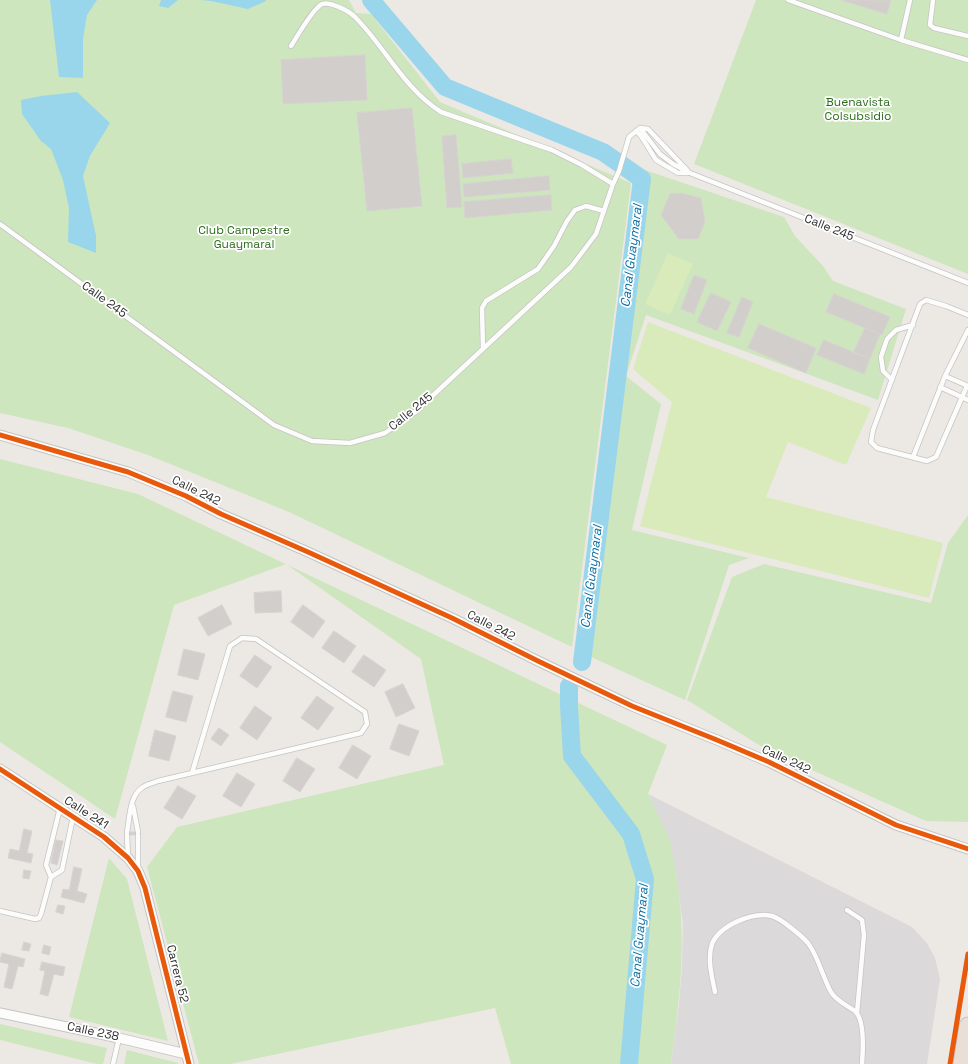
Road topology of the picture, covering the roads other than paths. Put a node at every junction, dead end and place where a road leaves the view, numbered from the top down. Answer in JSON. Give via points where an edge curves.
{"nodes":[{"id":1,"x":788,"y":0,"type":"edge"},
{"id":2,"x":910,"y":0,"type":"edge"},
{"id":3,"x":933,"y":0,"type":"edge"},
{"id":4,"x":968,"y":36,"type":"edge"},
{"id":5,"x":901,"y":40,"type":"junction"},
{"id":6,"x":291,"y":46,"type":"dead end"},
{"id":7,"x":968,"y":60,"type":"edge"},
{"id":8,"x":638,"y":130,"type":"junction"},
{"id":9,"x":690,"y":173,"type":"junction"},
{"id":10,"x":613,"y":184,"type":"junction"},
{"id":11,"x":604,"y":211,"type":"junction"},
{"id":12,"x":0,"y":224,"type":"edge"},
{"id":13,"x":968,"y":283,"type":"edge"},
{"id":14,"x":968,"y":315,"type":"edge"},
{"id":15,"x":913,"y":325,"type":"junction"},
{"id":16,"x":968,"y":330,"type":"edge"},
{"id":17,"x":483,"y":348,"type":"junction"},
{"id":18,"x":945,"y":376,"type":"junction"},
{"id":19,"x":892,"y":380,"type":"junction"},
{"id":20,"x":968,"y":386,"type":"edge"},
{"id":21,"x":940,"y":387,"type":"junction"},
{"id":22,"x":962,"y":397,"type":"junction"},
{"id":23,"x":968,"y":400,"type":"edge"},
{"id":24,"x":0,"y":435,"type":"edge"},
{"id":25,"x":913,"y":458,"type":"junction"},
{"id":26,"x":0,"y":769,"type":"edge"},
{"id":27,"x":192,"y":773,"type":"junction"},
{"id":28,"x":132,"y":802,"type":"junction"},
{"id":29,"x":60,"y":808,"type":"junction"},
{"id":30,"x":73,"y":817,"type":"junction"},
{"id":31,"x":968,"y":849,"type":"edge"},
{"id":32,"x":128,"y":858,"type":"junction"},
{"id":33,"x":138,"y":871,"type":"junction"},
{"id":34,"x":51,"y":877,"type":"junction"},
{"id":35,"x":145,"y":888,"type":"joint"},
{"id":36,"x":847,"y":910,"type":"dead end"},
{"id":37,"x":0,"y":911,"type":"edge"},
{"id":38,"x":715,"y":992,"type":"dead end"},
{"id":39,"x":0,"y":1013,"type":"edge"},
{"id":40,"x":857,"y":1013,"type":"junction"},
{"id":41,"x":968,"y":1026,"type":"edge"},
{"id":42,"x":119,"y":1038,"type":"junction"},
{"id":43,"x":186,"y":1054,"type":"junction"},
{"id":44,"x":113,"y":1064,"type":"edge"},
{"id":45,"x":189,"y":1064,"type":"edge"},
{"id":46,"x":862,"y":1064,"type":"edge"},
{"id":47,"x":962,"y":1064,"type":"edge"}],
"edges":[{"from":1,"to":5,"type":"lane"},
{"from":2,"to":5,"type":"lane"},
{"from":3,"to":4,"type":"lane","via":[[930,25]]},
{"from":5,"to":7,"type":"lane"},
{"from":6,"to":10,"type":"lane","via":[[321,4],[334,4],[354,16],[410,85],[441,112],[552,150]]},
{"from":8,"to":9,"type":"lane","name":"Calle 245","via":[[672,164]]},
{"from":8,"to":9,"type":"lane","name":"Calle 245","via":[[648,129]]},
{"from":8,"to":9,"type":"lane","name":"Calle 245","via":[[656,160],[678,173]]},
{"from":8,"to":10,"type":"lane","name":"Calle 245","via":[[629,137]]},
{"from":9,"to":13,"type":"lane","name":"Calle 245"},
{"from":10,"to":11,"type":"lane","name":"Calle 245"},
{"from":11,"to":17,"type":"lane","name":"Calle 245","via":[[596,234],[570,267]]},
{"from":11,"to":17,"type":"lane","via":[[586,206],[575,210],[538,269],[486,301],[482,308]]},
{"from":12,"to":17,"type":"lane","name":"Calle 245","via":[[274,425],[312,441],[350,443],[385,433],[414,413]]},
{"from":14,"to":15,"type":"lane","via":[[926,300],[920,304]]},
{"from":15,"to":19,"type":"lane"},
{"from":15,"to":19,"type":"lane","via":[[896,330],[887,339],[880,357],[883,371]]},
{"from":16,"to":18,"type":"lane"},
{"from":18,"to":20,"type":"lane"},
{"from":18,"to":21,"type":"lane"},
{"from":19,"to":25,"type":"lane","via":[[871,442],[877,448]]},
{"from":20,"to":22,"type":"lane"},
{"from":21,"to":22,"type":"lane"},
{"from":21,"to":25,"type":"lane"},
{"from":22,"to":23,"type":"lane"},
{"from":22,"to":25,"type":"lane","via":[[936,457],[927,461]]},
{"from":24,"to":31,"type":"street","name":"Calle 242","via":[[128,472],[186,496],[452,618],[632,706],[769,762],[896,825]]},
{"from":26,"to":29,"type":"street","name":"Calle 241"},
{"from":27,"to":27,"type":"lane","via":[[361,733],[368,724],[364,712],[256,639],[242,638],[230,646]]},
{"from":27,"to":28,"type":"lane","via":[[144,786],[136,793]]},
{"from":28,"to":32,"type":"lane","via":[[127,833]]},
{"from":28,"to":33,"type":"lane","via":[[138,833]]},
{"from":29,"to":30,"type":"street","name":"Calle 241"},
{"from":29,"to":34,"type":"lane","via":[[46,865]]},
{"from":30,"to":32,"type":"street","name":"Calle 241","via":[[104,837]]},
{"from":30,"to":34,"type":"lane","via":[[62,870]]},
{"from":32,"to":33,"type":"street","name":"Calle 241"},
{"from":33,"to":35,"type":"street","name":"Calle 241"},
{"from":34,"to":37,"type":"lane","via":[[39,918]]},
{"from":35,"to":43,"type":"street","name":"Carrera 52"},
{"from":36,"to":40,"type":"lane","via":[[862,920],[864,935]]},
{"from":38,"to":40,"type":"lane","via":[[710,969],[710,950],[716,936],[724,929],[749,918],[760,915],[772,916],[782,920],[808,943],[832,994]]},
{"from":39,"to":42,"type":"street","name":"Calle 238"},
{"from":40,"to":46,"type":"lane","via":[[864,1035]]},
{"from":41,"to":47,"type":"highway"},
{"from":42,"to":43,"type":"street","name":"Calle 238"},
{"from":42,"to":44,"type":"lane"},
{"from":43,"to":45,"type":"street","name":"Carrera 52"}]}
